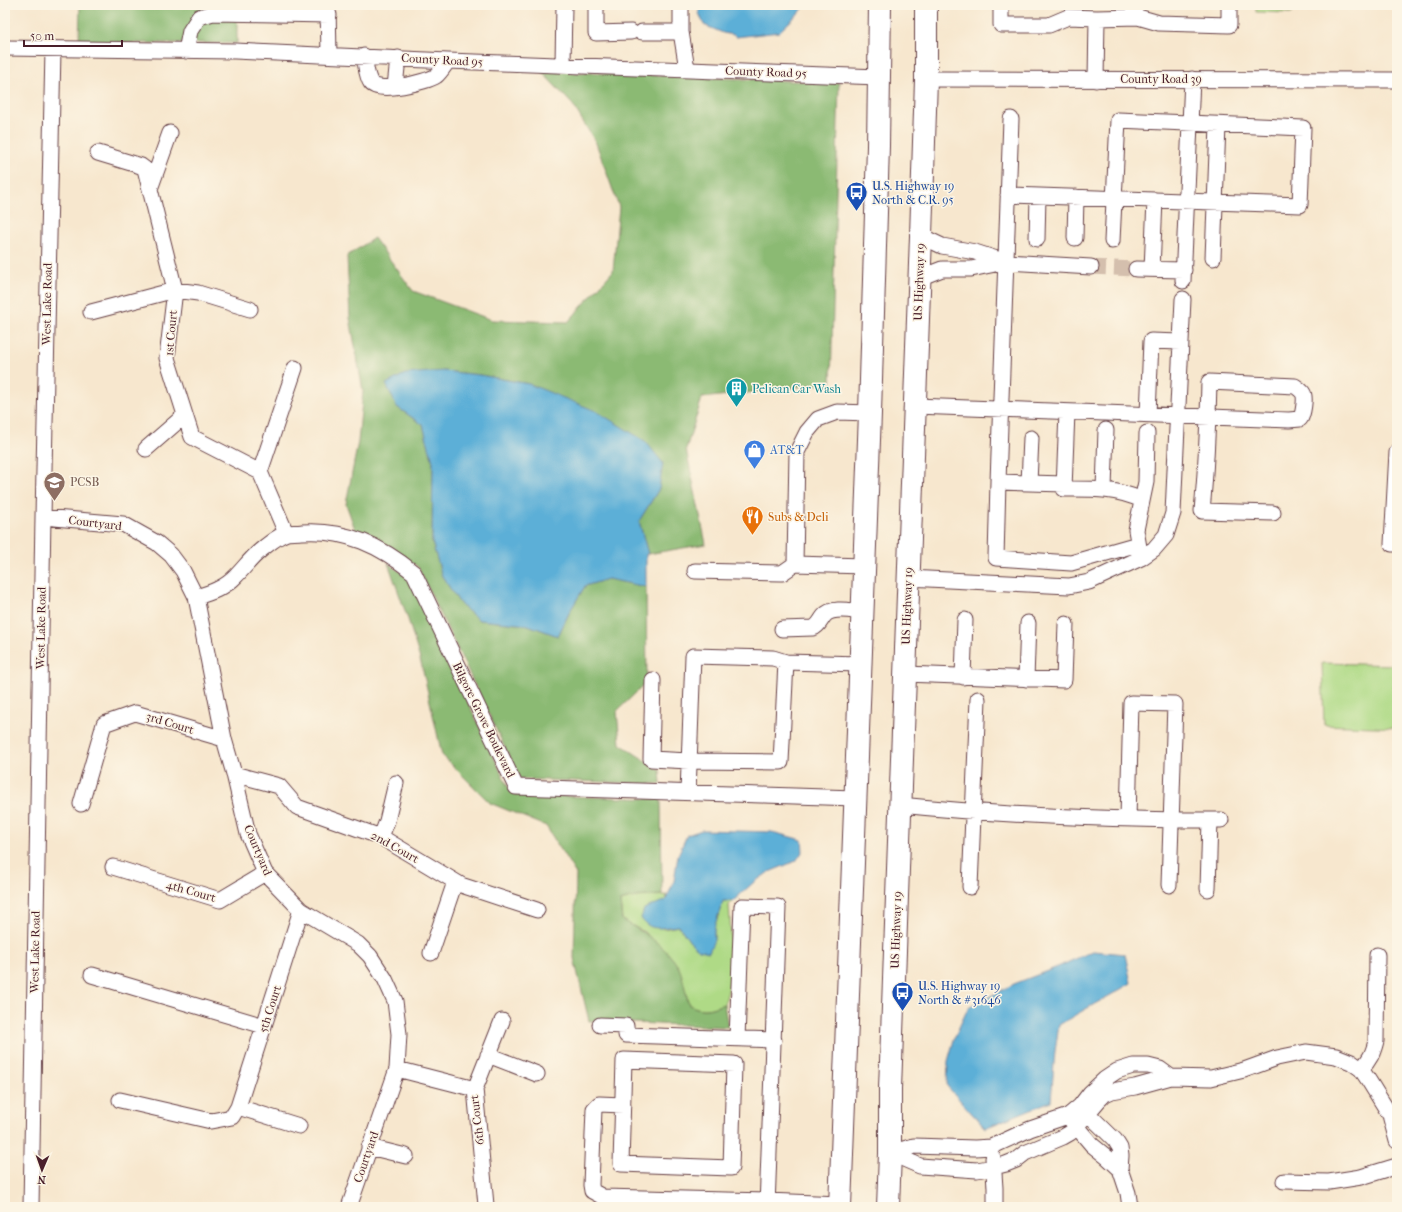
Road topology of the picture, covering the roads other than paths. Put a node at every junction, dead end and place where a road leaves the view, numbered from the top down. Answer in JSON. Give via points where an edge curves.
{"nodes":[{"id":1,"x":564,"y":5,"type":"edge"},
{"id":2,"x":596,"y":5,"type":"edge"},
{"id":3,"x":681,"y":5,"type":"edge"},
{"id":4,"x":880,"y":5,"type":"edge"},
{"id":5,"x":926,"y":5,"type":"edge"},
{"id":6,"x":1001,"y":5,"type":"edge"},
{"id":7,"x":1229,"y":5,"type":"edge"},
{"id":8,"x":328,"y":10,"type":"edge"},
{"id":9,"x":1097,"y":18,"type":"junction"},
{"id":10,"x":681,"y":32,"type":"junction"},
{"id":11,"x":5,"y":48,"type":"edge"},
{"id":12,"x":53,"y":50,"type":"junction"},
{"id":13,"x":186,"y":51,"type":"junction"},
{"id":14,"x":329,"y":55,"type":"junction"},
{"id":15,"x":364,"y":56,"type":"junction"},
{"id":16,"x":398,"y":58,"type":"junction"},
{"id":17,"x":448,"y":61,"type":"junction"},
{"id":18,"x":563,"y":64,"type":"junction"},
{"id":19,"x":687,"y":69,"type":"junction"},
{"id":20,"x":879,"y":76,"type":"junction"},
{"id":21,"x":926,"y":79,"type":"junction"},
{"id":22,"x":1192,"y":79,"type":"junction"},
{"id":23,"x":1096,"y":80,"type":"junction"},
{"id":24,"x":1397,"y":80,"type":"edge"},
{"id":25,"x":395,"y":87,"type":"junction"},
{"id":26,"x":1011,"y":119,"type":"dead end"},
{"id":27,"x":1190,"y":124,"type":"junction"},
{"id":28,"x":1218,"y":125,"type":"junction"},
{"id":29,"x":170,"y":133,"type":"dead end"},
{"id":30,"x":98,"y":153,"type":"dead end"},
{"id":31,"x":149,"y":182,"type":"junction"},
{"id":32,"x":1008,"y":195,"type":"junction"},
{"id":33,"x":1038,"y":196,"type":"junction"},
{"id":34,"x":1076,"y":197,"type":"junction"},
{"id":35,"x":1115,"y":199,"type":"junction"},
{"id":36,"x":1155,"y":200,"type":"junction"},
{"id":37,"x":1187,"y":201,"type":"junction"},
{"id":38,"x":1216,"y":202,"type":"junction"},
{"id":39,"x":921,"y":236,"type":"junction"},
{"id":40,"x":1075,"y":238,"type":"dead end"},
{"id":41,"x":1037,"y":239,"type":"dead end"},
{"id":42,"x":1112,"y":240,"type":"dead end"},
{"id":43,"x":1213,"y":258,"type":"dead end"},
{"id":44,"x":1006,"y":262,"type":"junction"},
{"id":45,"x":1091,"y":267,"type":"tunnel mouth"},
{"id":46,"x":1136,"y":269,"type":"tunnel mouth"},
{"id":47,"x":1152,"y":269,"type":"junction"},
{"id":48,"x":919,"y":278,"type":"junction"},
{"id":49,"x":175,"y":290,"type":"junction"},
{"id":50,"x":1183,"y":299,"type":"dead end"},
{"id":51,"x":250,"y":309,"type":"dead end"},
{"id":52,"x":91,"y":312,"type":"dead end"},
{"id":53,"x":1180,"y":342,"type":"junction"},
{"id":54,"x":295,"y":368,"type":"dead end"},
{"id":55,"x":915,"y":406,"type":"junction"},
{"id":56,"x":1000,"y":410,"type":"junction"},
{"id":57,"x":1067,"y":412,"type":"junction"},
{"id":58,"x":870,"y":413,"type":"junction"},
{"id":59,"x":185,"y":416,"type":"junction"},
{"id":60,"x":1148,"y":416,"type":"junction"},
{"id":61,"x":1177,"y":416,"type":"junction"},
{"id":62,"x":1208,"y":418,"type":"junction"},
{"id":63,"x":1106,"y":430,"type":"dead end"},
{"id":64,"x":1147,"y":433,"type":"dead end"},
{"id":65,"x":1031,"y":438,"type":"dead end"},
{"id":66,"x":146,"y":449,"type":"dead end"},
{"id":67,"x":1397,"y":452,"type":"edge"},
{"id":68,"x":260,"y":472,"type":"junction"},
{"id":69,"x":998,"y":482,"type":"junction"},
{"id":70,"x":1029,"y":482,"type":"junction"},
{"id":71,"x":1065,"y":484,"type":"junction"},
{"id":72,"x":1104,"y":490,"type":"junction"},
{"id":73,"x":1142,"y":500,"type":"junction"},
{"id":74,"x":1273,"y":513,"type":"dead end"},
{"id":75,"x":43,"y":517,"type":"junction"},
{"id":76,"x":286,"y":533,"type":"junction"},
{"id":77,"x":1395,"y":544,"type":"edge"},
{"id":78,"x":1140,"y":551,"type":"junction"},
{"id":79,"x":795,"y":564,"type":"junction"},
{"id":80,"x":864,"y":566,"type":"junction"},
{"id":81,"x":694,"y":571,"type":"dead end"},
{"id":82,"x":908,"y":578,"type":"junction"},
{"id":83,"x":196,"y":597,"type":"junction"},
{"id":84,"x":862,"y":612,"type":"junction"},
{"id":85,"x":965,"y":620,"type":"dead end"},
{"id":86,"x":1028,"y":623,"type":"dead end"},
{"id":87,"x":1066,"y":624,"type":"dead end"},
{"id":88,"x":782,"y":629,"type":"dead end"},
{"id":89,"x":786,"y":662,"type":"junction"},
{"id":90,"x":860,"y":664,"type":"junction"},
{"id":91,"x":905,"y":674,"type":"junction"},
{"id":92,"x":963,"y":677,"type":"junction"},
{"id":93,"x":1026,"y":679,"type":"junction"},
{"id":94,"x":653,"y":680,"type":"dead end"},
{"id":95,"x":978,"y":699,"type":"dead end"},
{"id":96,"x":224,"y":739,"type":"junction"},
{"id":97,"x":689,"y":761,"type":"junction"},
{"id":98,"x":234,"y":774,"type":"junction"},
{"id":99,"x":396,"y":783,"type":"dead end"},
{"id":100,"x":688,"y":792,"type":"junction"},
{"id":101,"x":855,"y":798,"type":"junction"},
{"id":102,"x":81,"y":804,"type":"dead end"},
{"id":103,"x":900,"y":805,"type":"junction"},
{"id":104,"x":973,"y":812,"type":"junction"},
{"id":105,"x":1128,"y":819,"type":"junction"},
{"id":106,"x":1172,"y":819,"type":"junction"},
{"id":107,"x":381,"y":837,"type":"junction"},
{"id":108,"x":113,"y":867,"type":"dead end"},
{"id":109,"x":265,"y":873,"type":"junction"},
{"id":110,"x":455,"y":882,"type":"junction"},
{"id":111,"x":1170,"y":885,"type":"dead end"},
{"id":112,"x":970,"y":887,"type":"dead end"},
{"id":113,"x":1208,"y":889,"type":"dead end"},
{"id":114,"x":301,"y":910,"type":"junction"},
{"id":115,"x":537,"y":910,"type":"dead end"},
{"id":116,"x":431,"y":953,"type":"dead end"},
{"id":117,"x":1378,"y":955,"type":"dead end"},
{"id":118,"x":92,"y":975,"type":"dead end"},
{"id":119,"x":502,"y":1020,"type":"dead end"},
{"id":120,"x":600,"y":1025,"type":"dead end"},
{"id":121,"x":264,"y":1026,"type":"junction"},
{"id":122,"x":737,"y":1039,"type":"junction"},
{"id":123,"x":774,"y":1040,"type":"junction"},
{"id":124,"x":488,"y":1055,"type":"junction"},
{"id":125,"x":397,"y":1069,"type":"junction"},
{"id":126,"x":1361,"y":1069,"type":"junction"},
{"id":127,"x":537,"y":1074,"type":"dead end"},
{"id":128,"x":1171,"y":1077,"type":"junction"},
{"id":129,"x":475,"y":1089,"type":"junction"},
{"id":130,"x":120,"y":1100,"type":"dead end"},
{"id":131,"x":623,"y":1105,"type":"junction"},
{"id":132,"x":238,"y":1107,"type":"junction"},
{"id":133,"x":1084,"y":1110,"type":"junction"},
{"id":134,"x":1072,"y":1122,"type":"junction"},
{"id":135,"x":299,"y":1126,"type":"dead end"},
{"id":136,"x":1397,"y":1141,"type":"edge"},
{"id":137,"x":369,"y":1147,"type":"junction"},
{"id":138,"x":991,"y":1147,"type":"junction"},
{"id":139,"x":890,"y":1153,"type":"junction"},
{"id":140,"x":406,"y":1156,"type":"dead end"},
{"id":141,"x":1397,"y":1166,"type":"edge"},
{"id":142,"x":994,"y":1167,"type":"junction"},
{"id":143,"x":1120,"y":1169,"type":"junction"},
{"id":144,"x":1284,"y":1181,"type":"dead end"},
{"id":145,"x":602,"y":1202,"type":"edge"},
{"id":146,"x":767,"y":1204,"type":"edge"},
{"id":147,"x":486,"y":1205,"type":"dead end"},
{"id":148,"x":841,"y":1206,"type":"edge"},
{"id":149,"x":30,"y":1207,"type":"edge"},
{"id":150,"x":349,"y":1207,"type":"edge"},
{"id":151,"x":888,"y":1207,"type":"edge"},
{"id":152,"x":995,"y":1207,"type":"edge"},
{"id":153,"x":1130,"y":1207,"type":"edge"}],
"edges":[{"from":1,"to":18,"type":"street"},
{"from":2,"to":10,"type":"street","via":[[596,33]]},
{"from":3,"to":10,"type":"street"},
{"from":4,"to":20,"type":"highway"},
{"from":5,"to":21,"type":"highway","name":"US Highway 19"},
{"from":6,"to":9,"type":"street","via":[[1001,25],[1049,25],[1068,17]]},
{"from":7,"to":9,"type":"street","via":[[1229,25],[1159,23],[1138,17]]},
{"from":8,"to":13,"type":"street","via":[[213,13],[199,17],[190,31]]},
{"from":8,"to":14,"type":"street"},
{"from":9,"to":23,"type":"street"},
{"from":10,"to":19,"type":"street"},
{"from":11,"to":12,"type":"street","name":"County Road 95"},
{"from":12,"to":13,"type":"street","name":"County Road 95"},
{"from":12,"to":75,"type":"street","name":"West Lake Road"},
{"from":13,"to":14,"type":"street","name":"County Road 95"},
{"from":14,"to":15,"type":"street","name":"County Road 95"},
{"from":15,"to":16,"type":"street","name":"County Road 95"},
{"from":15,"to":25,"type":"street","via":[[371,83],[380,88]]},
{"from":16,"to":17,"type":"street","name":"County Road 95"},
{"from":16,"to":25,"type":"street"},
{"from":17,"to":18,"type":"street","name":"County Road 95"},
{"from":17,"to":25,"type":"street","via":[[436,76]]},
{"from":18,"to":19,"type":"street","name":"County Road 95"},
{"from":19,"to":20,"type":"street","name":"County Road 95"},
{"from":20,"to":58,"type":"highway"},
{"from":21,"to":23,"type":"street","name":"County Road 39"},
{"from":21,"to":39,"type":"highway","name":"US Highway 19"},
{"from":22,"to":23,"type":"street","name":"County Road 39"},
{"from":22,"to":24,"type":"street","name":"County Road 39"},
{"from":22,"to":27,"type":"street"},
{"from":26,"to":32,"type":"street"},
{"from":27,"to":28,"type":"street"},
{"from":27,"to":35,"type":"street","via":[[1118,120]]},
{"from":27,"to":37,"type":"street"},
{"from":28,"to":38,"type":"street"},
{"from":28,"to":38,"type":"street","via":[[1303,128],[1300,205]]},
{"from":29,"to":31,"type":"street"},
{"from":30,"to":31,"type":"street","via":[[141,166],[145,169]]},
{"from":31,"to":49,"type":"street","name":"1st Court"},
{"from":32,"to":33,"type":"street"},
{"from":32,"to":44,"type":"street"},
{"from":33,"to":34,"type":"street"},
{"from":33,"to":41,"type":"street"},
{"from":34,"to":35,"type":"street"},
{"from":34,"to":40,"type":"street"},
{"from":35,"to":36,"type":"street"},
{"from":35,"to":42,"type":"street"},
{"from":36,"to":37,"type":"street"},
{"from":36,"to":47,"type":"street"},
{"from":37,"to":38,"type":"street"},
{"from":37,"to":47,"type":"street","via":[[1184,276]]},
{"from":38,"to":43,"type":"street"},
{"from":39,"to":44,"type":"street","via":[[942,246],[976,252]]},
{"from":39,"to":48,"type":"highway","name":"US Highway 19"},
{"from":44,"to":45,"type":"street"},
{"from":44,"to":48,"type":"street","via":[[971,269],[942,269]]},
{"from":44,"to":56,"type":"street"},
{"from":46,"to":47,"type":"street"},
{"from":48,"to":55,"type":"highway","name":"US Highway 19"},
{"from":49,"to":51,"type":"street","via":[[198,293]]},
{"from":49,"to":52,"type":"street"},
{"from":49,"to":59,"type":"street","name":"1st Court","via":[[167,358]]},
{"from":50,"to":53,"type":"street"},
{"from":53,"to":60,"type":"street","via":[[1152,341]]},
{"from":53,"to":61,"type":"street"},
{"from":54,"to":68,"type":"street"},
{"from":55,"to":56,"type":"street"},
{"from":55,"to":82,"type":"highway","name":"US Highway 19"},
{"from":56,"to":57,"type":"street"},
{"from":56,"to":69,"type":"street"},
{"from":57,"to":60,"type":"street"},
{"from":57,"to":71,"type":"street"},
{"from":58,"to":79,"type":"street","via":[[837,412],[818,419],[806,432],[797,452]]},
{"from":58,"to":80,"type":"highway"},
{"from":59,"to":66,"type":"street"},
{"from":59,"to":68,"type":"street","name":"1st Court","via":[[192,437]]},
{"from":60,"to":61,"type":"street"},
{"from":61,"to":62,"type":"street"},
{"from":61,"to":78,"type":"street","via":[[1173,512],[1166,535],[1154,549]]},
{"from":62,"to":62,"type":"street","via":[[1209,382],[1295,386],[1304,395],[1300,419]]},
{"from":62,"to":74,"type":"street","via":[[1202,511]]},
{"from":63,"to":72,"type":"street"},
{"from":64,"to":73,"type":"street","via":[[1146,482]]},
{"from":65,"to":70,"type":"street"},
{"from":67,"to":77,"type":"street"},
{"from":68,"to":76,"type":"street"},
{"from":69,"to":70,"type":"street"},
{"from":69,"to":78,"type":"street","via":[[996,558],[1071,563]]},
{"from":70,"to":71,"type":"street"},
{"from":71,"to":72,"type":"street","via":[[1064,489]]},
{"from":72,"to":73,"type":"street"},
{"from":73,"to":78,"type":"street","via":[[1136,530]]},
{"from":75,"to":83,"type":"street","name":"Courtyard","via":[[123,524],[158,544],[171,555],[183,571]]},
{"from":75,"to":149,"type":"street","name":"West Lake Road"},
{"from":76,"to":83,"type":"street","via":[[262,549],[223,586]]},
{"from":76,"to":100,"type":"street","name":"Bilgore Grove Boulevard","via":[[328,532],[343,535],[378,548],[414,573],[516,787]]},
{"from":78,"to":82,"type":"street","via":[[1089,582],[1069,586]]},
{"from":79,"to":80,"type":"street"},
{"from":79,"to":81,"type":"street","via":[[782,573]]},
{"from":80,"to":84,"type":"highway"},
{"from":82,"to":91,"type":"highway","name":"US Highway 19"},
{"from":83,"to":96,"type":"street","name":"Courtyard"},
{"from":84,"to":88,"type":"street","via":[[833,610],[828,612],[816,627]]},
{"from":84,"to":90,"type":"highway"},
{"from":85,"to":92,"type":"street"},
{"from":86,"to":93,"type":"street"},
{"from":87,"to":93,"type":"street","via":[[1064,680]]},
{"from":89,"to":90,"type":"street"},
{"from":89,"to":97,"type":"street","via":[[781,762]]},
{"from":89,"to":97,"type":"street","via":[[773,658],[693,656]]},
{"from":90,"to":101,"type":"highway"},
{"from":91,"to":92,"type":"street"},
{"from":91,"to":103,"type":"highway","name":"US Highway 19"},
{"from":92,"to":93,"type":"street"},
{"from":94,"to":97,"type":"street","via":[[651,759]]},
{"from":95,"to":104,"type":"street"},
{"from":96,"to":98,"type":"street","name":"Courtyard"},
{"from":96,"to":102,"type":"street","name":"3rd Court","via":[[135,713],[104,724]]},
{"from":97,"to":100,"type":"street"},
{"from":98,"to":107,"type":"street","name":"2nd Court","via":[[279,786],[297,807]]},
{"from":98,"to":109,"type":"street","name":"Courtyard","via":[[248,834]]},
{"from":99,"to":107,"type":"street"},
{"from":100,"to":101,"type":"street","name":"Bilgore Grove Boulevard"},
{"from":101,"to":148,"type":"highway"},
{"from":103,"to":104,"type":"street"},
{"from":103,"to":139,"type":"highway","name":"US Highway 19"},
{"from":104,"to":105,"type":"street"},
{"from":104,"to":112,"type":"street"},
{"from":105,"to":106,"type":"street"},
{"from":105,"to":106,"type":"street","via":[[1131,703],[1175,704]]},
{"from":106,"to":111,"type":"street"},
{"from":106,"to":113,"type":"street","via":[[1216,820]]},
{"from":107,"to":110,"type":"street","name":"2nd Court"},
{"from":108,"to":109,"type":"street","name":"4th Court","via":[[220,900]]},
{"from":109,"to":114,"type":"street","name":"Courtyard"},
{"from":110,"to":115,"type":"street","name":"2nd Court"},
{"from":110,"to":116,"type":"street"},
{"from":114,"to":121,"type":"street","name":"5th Court"},
{"from":114,"to":125,"type":"street","name":"Courtyard","via":[[358,944],[370,956],[385,979],[395,1001],[399,1034]]},
{"from":117,"to":126,"type":"street","via":[[1376,1041],[1373,1053]]},
{"from":118,"to":121,"type":"street"},
{"from":119,"to":124,"type":"street"},
{"from":120,"to":122,"type":"street","via":[[626,1026],[626,1035]]},
{"from":121,"to":132,"type":"street","name":"5th Court"},
{"from":122,"to":123,"type":"street"},
{"from":122,"to":123,"type":"street","via":[[742,906],[778,907]]},
{"from":123,"to":146,"type":"street"},
{"from":124,"to":127,"type":"street"},
{"from":124,"to":129,"type":"street"},
{"from":125,"to":129,"type":"street","name":"6th Court"},
{"from":125,"to":137,"type":"street","name":"Courtyard"},
{"from":126,"to":128,"type":"street","via":[[1336,1056],[1306,1052],[1211,1078]]},
{"from":126,"to":136,"type":"street","via":[[1390,1115]]},
{"from":128,"to":133,"type":"street","via":[[1112,1091]]},
{"from":128,"to":133,"type":"street","via":[[1160,1069],[1148,1066],[1133,1066],[1117,1071],[1090,1093]]},
{"from":129,"to":147,"type":"street","name":"6th Court"},
{"from":130,"to":132,"type":"street","via":[[211,1121],[232,1117]]},
{"from":131,"to":131,"type":"street","via":[[624,1060],[734,1064],[732,1168],[620,1164]]},
{"from":131,"to":145,"type":"street","via":[[599,1104],[594,1109],[590,1185]]},
{"from":132,"to":135,"type":"street"},
{"from":133,"to":134,"type":"street"},
{"from":133,"to":143,"type":"street","via":[[1118,1144],[1122,1156]]},
{"from":134,"to":138,"type":"street","via":[[1030,1129]]},
{"from":134,"to":142,"type":"street","via":[[1063,1137],[1025,1153],[1016,1160]]},
{"from":134,"to":143,"type":"street","via":[[1092,1145]]},
{"from":137,"to":140,"type":"street"},
{"from":137,"to":150,"type":"street","name":"Courtyard"},
{"from":138,"to":139,"type":"street","via":[[914,1146]]},
{"from":138,"to":142,"type":"street"},
{"from":139,"to":142,"type":"street","via":[[920,1166],[977,1170]]},
{"from":139,"to":151,"type":"highway","name":"US Highway 19"},
{"from":141,"to":144,"type":"street","via":[[1361,1177],[1329,1182]]},
{"from":142,"to":152,"type":"street"},
{"from":143,"to":153,"type":"street"},
{"from":145,"to":146,"type":"street"},
{"from":146,"to":148,"type":"street"}]}
